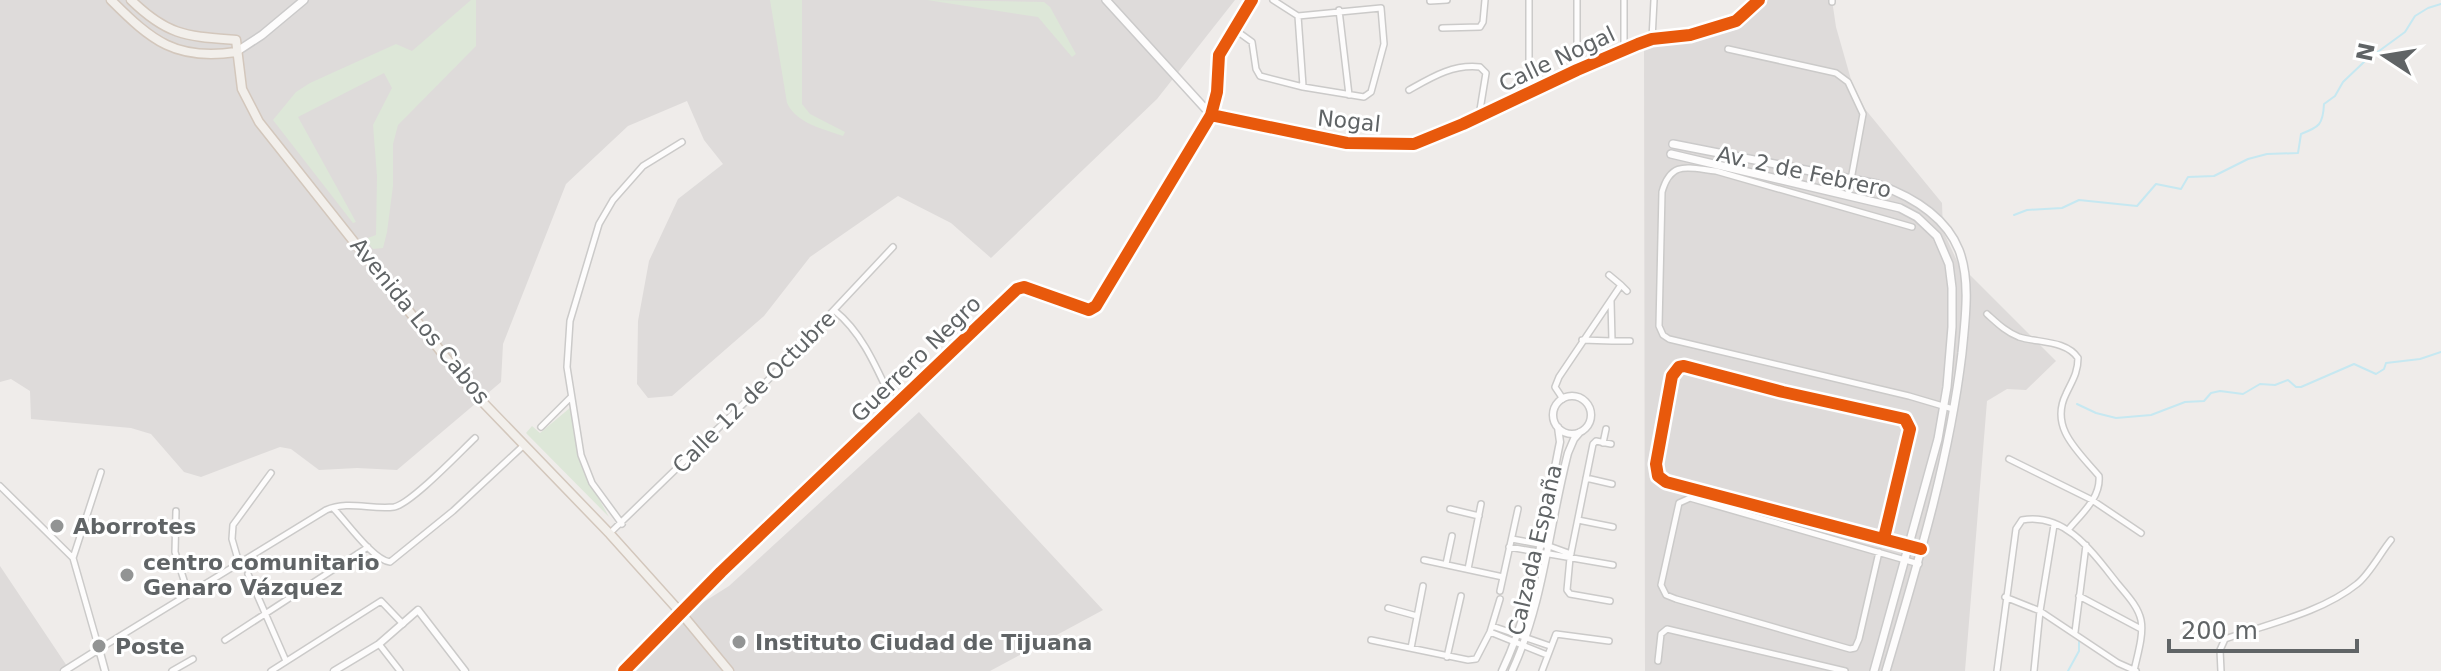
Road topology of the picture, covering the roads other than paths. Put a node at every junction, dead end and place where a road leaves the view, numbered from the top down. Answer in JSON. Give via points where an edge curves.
{"nodes":[{"id":1,"x":111,"y":0,"type":"edge"},
{"id":2,"x":131,"y":0,"type":"edge"},
{"id":3,"x":304,"y":0,"type":"edge"},
{"id":4,"x":1106,"y":0,"type":"edge"},
{"id":5,"x":1252,"y":0,"type":"edge"},
{"id":6,"x":1273,"y":0,"type":"edge"},
{"id":7,"x":1447,"y":0,"type":"edge"},
{"id":8,"x":1485,"y":0,"type":"edge"},
{"id":9,"x":1529,"y":0,"type":"edge"},
{"id":10,"x":1577,"y":0,"type":"edge"},
{"id":11,"x":1624,"y":0,"type":"edge"},
{"id":12,"x":1654,"y":0,"type":"edge"},
{"id":13,"x":1759,"y":0,"type":"edge"},
{"id":14,"x":1430,"y":1,"type":"edge"},
{"id":15,"x":1339,"y":10,"type":"junction"},
{"id":16,"x":1298,"y":16,"type":"junction"},
{"id":17,"x":1442,"y":28,"type":"dead end"},
{"id":18,"x":1234,"y":29,"type":"junction"},
{"id":19,"x":1652,"y":39,"type":"junction"},
{"id":20,"x":236,"y":40,"type":"junction"},
{"id":21,"x":252,"y":41,"type":"junction"},
{"id":22,"x":1728,"y":49,"type":"dead end"},
{"id":23,"x":1624,"y":50,"type":"junction"},
{"id":24,"x":236,"y":52,"type":"junction"},
{"id":25,"x":1577,"y":70,"type":"junction"},
{"id":26,"x":1303,"y":87,"type":"junction"},
{"id":27,"x":1409,"y":90,"type":"dead end"},
{"id":28,"x":1349,"y":95,"type":"junction"},
{"id":29,"x":1529,"y":95,"type":"junction"},
{"id":30,"x":1211,"y":115,"type":"junction"},
{"id":31,"x":1479,"y":116,"type":"junction"},
{"id":32,"x":682,"y":142,"type":"dead end"},
{"id":33,"x":1673,"y":144,"type":"joint"},
{"id":34,"x":1671,"y":154,"type":"joint"},
{"id":35,"x":1850,"y":179,"type":"junction"},
{"id":36,"x":1848,"y":196,"type":"junction"},
{"id":37,"x":1912,"y":227,"type":"dead end"},
{"id":38,"x":893,"y":247,"type":"dead end"},
{"id":39,"x":1609,"y":275,"type":"dead end"},
{"id":40,"x":1621,"y":285,"type":"junction"},
{"id":41,"x":1627,"y":291,"type":"dead end"},
{"id":42,"x":1611,"y":301,"type":"junction"},
{"id":43,"x":835,"y":311,"type":"junction"},
{"id":44,"x":1987,"y":314,"type":"dead end"},
{"id":45,"x":1582,"y":340,"type":"junction"},
{"id":46,"x":1612,"y":341,"type":"junction"},
{"id":47,"x":1630,"y":341,"type":"dead end"},
{"id":48,"x":572,"y":396,"type":"junction"},
{"id":49,"x":1563,"y":399,"type":"junction"},
{"id":50,"x":1943,"y":405,"type":"junction"},
{"id":51,"x":895,"y":407,"type":"junction"},
{"id":52,"x":1953,"y":409,"type":"junction"},
{"id":53,"x":541,"y":427,"type":"dead end"},
{"id":54,"x":1558,"y":427,"type":"junction"},
{"id":55,"x":1606,"y":429,"type":"dead end"},
{"id":56,"x":1580,"y":432,"type":"junction"},
{"id":57,"x":475,"y":438,"type":"dead end"},
{"id":58,"x":525,"y":444,"type":"junction"},
{"id":59,"x":2009,"y":459,"type":"dead end"},
{"id":60,"x":1555,"y":467,"type":"junction"},
{"id":61,"x":1564,"y":468,"type":"junction"},
{"id":62,"x":101,"y":472,"type":"dead end"},
{"id":63,"x":271,"y":473,"type":"dead end"},
{"id":64,"x":1586,"y":478,"type":"junction"},
{"id":65,"x":1612,"y":484,"type":"dead end"},
{"id":66,"x":0,"y":486,"type":"edge"},
{"id":67,"x":2092,"y":500,"type":"junction"},
{"id":68,"x":1481,"y":504,"type":"dead end"},
{"id":69,"x":332,"y":507,"type":"junction"},
{"id":70,"x":1450,"y":509,"type":"dead end"},
{"id":71,"x":1518,"y":509,"type":"dead end"},
{"id":72,"x":176,"y":511,"type":"dead end"},
{"id":73,"x":1479,"y":516,"type":"junction"},
{"id":74,"x":1578,"y":520,"type":"junction"},
{"id":75,"x":622,"y":524,"type":"junction"},
{"id":76,"x":2054,"y":525,"type":"junction"},
{"id":77,"x":1613,"y":527,"type":"dead end"},
{"id":78,"x":2068,"y":530,"type":"junction"},
{"id":79,"x":2141,"y":533,"type":"dead end"},
{"id":80,"x":610,"y":534,"type":"junction"},
{"id":81,"x":1452,"y":536,"type":"dead end"},
{"id":82,"x":1884,"y":538,"type":"junction"},
{"id":83,"x":1512,"y":539,"type":"junction"},
{"id":84,"x":2391,"y":540,"type":"dead end"},
{"id":85,"x":2086,"y":544,"type":"junction"},
{"id":86,"x":1907,"y":546,"type":"junction"},
{"id":87,"x":368,"y":547,"type":"junction"},
{"id":88,"x":1509,"y":547,"type":"junction"},
{"id":89,"x":1539,"y":548,"type":"junction"},
{"id":90,"x":1921,"y":549,"type":"junction"},
{"id":91,"x":1548,"y":550,"type":"junction"},
{"id":92,"x":1879,"y":552,"type":"junction"},
{"id":93,"x":1572,"y":556,"type":"junction"},
{"id":94,"x":73,"y":558,"type":"junction"},
{"id":95,"x":1424,"y":560,"type":"dead end"},
{"id":96,"x":1904,"y":560,"type":"junction"},
{"id":97,"x":239,"y":563,"type":"junction"},
{"id":98,"x":1446,"y":564,"type":"junction"},
{"id":99,"x":1919,"y":564,"type":"junction"},
{"id":100,"x":1613,"y":565,"type":"dead end"},
{"id":101,"x":1468,"y":569,"type":"junction"},
{"id":102,"x":248,"y":574,"type":"dead end"},
{"id":103,"x":1503,"y":577,"type":"junction"},
{"id":104,"x":1423,"y":586,"type":"dead end"},
{"id":105,"x":1500,"y":591,"type":"dead end"},
{"id":106,"x":188,"y":593,"type":"junction"},
{"id":107,"x":1461,"y":596,"type":"dead end"},
{"id":108,"x":2079,"y":596,"type":"junction"},
{"id":109,"x":2005,"y":597,"type":"junction"},
{"id":110,"x":1500,"y":599,"type":"dead end"},
{"id":111,"x":1610,"y":601,"type":"dead end"},
{"id":112,"x":1388,"y":608,"type":"dead end"},
{"id":113,"x":2040,"y":611,"type":"junction"},
{"id":114,"x":265,"y":612,"type":"junction"},
{"id":115,"x":681,"y":613,"type":"junction"},
{"id":116,"x":1417,"y":616,"type":"junction"},
{"id":117,"x":403,"y":625,"type":"junction"},
{"id":118,"x":1491,"y":629,"type":"junction"},
{"id":119,"x":2141,"y":629,"type":"junction"},
{"id":120,"x":2075,"y":632,"type":"junction"},
{"id":121,"x":1518,"y":634,"type":"junction"},
{"id":122,"x":1527,"y":637,"type":"junction"},
{"id":123,"x":225,"y":640,"type":"dead end"},
{"id":124,"x":1371,"y":640,"type":"dead end"},
{"id":125,"x":1609,"y":641,"type":"dead end"},
{"id":126,"x":1515,"y":643,"type":"junction"},
{"id":127,"x":379,"y":644,"type":"junction"},
{"id":128,"x":1524,"y":646,"type":"junction"},
{"id":129,"x":1550,"y":646,"type":"junction"},
{"id":130,"x":1411,"y":648,"type":"junction"},
{"id":131,"x":99,"y":649,"type":"junction"},
{"id":132,"x":1547,"y":655,"type":"junction"},
{"id":133,"x":1447,"y":657,"type":"junction"},
{"id":134,"x":193,"y":659,"type":"dead end"},
{"id":135,"x":1658,"y":661,"type":"dead end"},
{"id":136,"x":286,"y":662,"type":"junction"},
{"id":137,"x":64,"y":671,"type":"edge"},
{"id":138,"x":105,"y":671,"type":"edge"},
{"id":139,"x":172,"y":671,"type":"edge"},
{"id":140,"x":271,"y":671,"type":"edge"},
{"id":141,"x":334,"y":671,"type":"edge"},
{"id":142,"x":400,"y":671,"type":"edge"},
{"id":143,"x":465,"y":671,"type":"edge"},
{"id":144,"x":624,"y":671,"type":"edge"},
{"id":145,"x":729,"y":671,"type":"edge"},
{"id":146,"x":1502,"y":671,"type":"edge"},
{"id":147,"x":1512,"y":671,"type":"edge"},
{"id":148,"x":1542,"y":671,"type":"edge"},
{"id":149,"x":1845,"y":671,"type":"edge"},
{"id":150,"x":1874,"y":671,"type":"edge"},
{"id":151,"x":1886,"y":671,"type":"edge"},
{"id":152,"x":1997,"y":671,"type":"edge"},
{"id":153,"x":2034,"y":671,"type":"edge"},
{"id":154,"x":2136,"y":671,"type":"edge"},
{"id":155,"x":2221,"y":671,"type":"edge"}],
"edges":[{"from":1,"to":24,"type":"main road","via":[[141,31],[169,47],[207,56]]},
{"from":2,"to":20,"type":"main road","via":[[151,20],[185,35]]},
{"from":3,"to":21,"type":"main road"},
{"from":4,"to":30,"type":"main road"},
{"from":5,"to":18,"type":"street"},
{"from":6,"to":16,"type":"street"},
{"from":7,"to":14,"type":"street"},
{"from":8,"to":17,"type":"street","via":[[1483,22],[1475,29]]},
{"from":9,"to":29,"type":"street"},
{"from":10,"to":25,"type":"street"},
{"from":11,"to":23,"type":"street"},
{"from":12,"to":19,"type":"street"},
{"from":13,"to":19,"type":"street","name":"Calle Nogal","via":[[1723,27]]},
{"from":15,"to":16,"type":"street"},
{"from":15,"to":28,"type":"street"},
{"from":15,"to":28,"type":"street","via":[[1375,7],[1382,13],[1384,44],[1371,92],[1364,97]]},
{"from":16,"to":26,"type":"street"},
{"from":18,"to":26,"type":"street","via":[[1252,42],[1260,76]]},
{"from":18,"to":30,"type":"street","via":[[1219,55]]},
{"from":19,"to":23,"type":"street","name":"Calle Nogal"},
{"from":20,"to":21,"type":"main road"},
{"from":20,"to":24,"type":"main road","name":"Avenida Los Cabos"},
{"from":21,"to":24,"type":"main road"},
{"from":22,"to":35,"type":"street","via":[[1845,78],[1864,121]]},
{"from":23,"to":25,"type":"street","name":"Calle Nogal"},
{"from":24,"to":58,"type":"main road","name":"Avenida Los Cabos","via":[[242,89],[259,122],[473,392]]},
{"from":25,"to":29,"type":"street","name":"Calle Nogal"},
{"from":26,"to":28,"type":"street"},
{"from":27,"to":31,"type":"street","via":[[1437,74],[1467,65],[1480,67],[1486,73]]},
{"from":29,"to":31,"type":"street","name":"Calle Nogal"},
{"from":30,"to":31,"type":"street","name":"Nogal","via":[[1306,136],[1380,145],[1424,141]]},
{"from":30,"to":51,"type":"street","name":"Guerrero Negro","via":[[1092,309],[1020,287]]},
{"from":32,"to":48,"type":"street","via":[[643,166],[599,224],[570,321],[567,367]]},
{"from":33,"to":34,"type":"street"},
{"from":33,"to":35,"type":"main road","name":"Av. 2 de Febrero"},
{"from":34,"to":36,"type":"main road","name":"Av. 2 de Febrero"},
{"from":35,"to":36,"type":"street"},
{"from":35,"to":52,"type":"main road","name":"Av. 2 de Febrero","via":[[1906,194],[1933,214],[1959,251],[1964,330]]},
{"from":36,"to":50,"type":"main road","name":"Av. 2 de Febrero","via":[[1900,208],[1937,236],[1952,288]]},
{"from":37,"to":50,"type":"street","via":[[1716,171],[1675,169],[1662,192],[1659,326],[1669,339]]},
{"from":38,"to":43,"type":"street","name":"Calle 12 de Octubre"},
{"from":39,"to":40,"type":"street"},
{"from":40,"to":41,"type":"street"},
{"from":40,"to":42,"type":"street"},
{"from":42,"to":45,"type":"street"},
{"from":42,"to":46,"type":"street"},
{"from":43,"to":51,"type":"street","name":"Calle 12 de Octubre","via":[[860,338]]},
{"from":43,"to":75,"type":"street","name":"Calle 12 de Octubre"},
{"from":44,"to":67,"type":"street","via":[[2018,336],[2065,347],[2078,358],[2060,420],[2066,436],[2099,476]]},
{"from":45,"to":46,"type":"street"},
{"from":45,"to":49,"type":"street","via":[[1556,382]]},
{"from":46,"to":47,"type":"street"},
{"from":48,"to":53,"type":"street"},
{"from":48,"to":75,"type":"street","via":[[585,468]]},
{"from":49,"to":54,"type":"street","via":[[1554,411]]},
{"from":49,"to":56,"type":"street","via":[[1578,397],[1589,406],[1591,420]]},
{"from":50,"to":52,"type":"street"},
{"from":50,"to":86,"type":"main road","name":"Av. 2 de Febrero"},
{"from":51,"to":115,"type":"street","name":"Guerrero Negro"},
{"from":52,"to":90,"type":"main road","name":"Av. 2 de Febrero"},
{"from":54,"to":56,"type":"street"},
{"from":54,"to":60,"type":"street","name":"Calzada España"},
{"from":55,"to":64,"type":"street","via":[[1607,443],[1594,442]]},
{"from":56,"to":61,"type":"street","name":"Calzada España"},
{"from":57,"to":69,"type":"street","via":[[398,506]]},
{"from":58,"to":80,"type":"main road","name":"Avenida Los Cabos"},
{"from":58,"to":87,"type":"street","via":[[387,563]]},
{"from":59,"to":67,"type":"street"},
{"from":60,"to":61,"type":"street"},
{"from":60,"to":89,"type":"street","name":"Calzada España"},
{"from":61,"to":91,"type":"street","name":"Calzada España"},
{"from":62,"to":94,"type":"street"},
{"from":63,"to":97,"type":"street","via":[[233,525]]},
{"from":64,"to":65,"type":"street"},
{"from":64,"to":74,"type":"street"},
{"from":66,"to":94,"type":"street"},
{"from":67,"to":78,"type":"street"},
{"from":67,"to":79,"type":"street"},
{"from":68,"to":73,"type":"street"},
{"from":69,"to":87,"type":"street"},
{"from":69,"to":97,"type":"street"},
{"from":70,"to":73,"type":"street"},
{"from":71,"to":83,"type":"street"},
{"from":72,"to":106,"type":"street","via":[[175,552]]},
{"from":73,"to":101,"type":"street"},
{"from":74,"to":77,"type":"street"},
{"from":74,"to":93,"type":"street"},
{"from":75,"to":80,"type":"street","name":"Calle 12 de Octubre"},
{"from":76,"to":78,"type":"street"},
{"from":76,"to":109,"type":"street","via":[[2031,519],[2018,524]]},
{"from":76,"to":113,"type":"street"},
{"from":78,"to":85,"type":"street"},
{"from":80,"to":115,"type":"main road","name":"Avenida Los Cabos"},
{"from":81,"to":98,"type":"street"},
{"from":82,"to":82,"type":"street","via":[[1658,476],[1675,370],[1684,366],[1905,419],[1910,429]]},
{"from":82,"to":86,"type":"street"},
{"from":83,"to":88,"type":"street"},
{"from":83,"to":89,"type":"street"},
{"from":84,"to":155,"type":"street","via":[[2360,582],[2345,593],[2225,639]]},
{"from":85,"to":108,"type":"street"},
{"from":85,"to":119,"type":"street","via":[[2135,607]]},
{"from":86,"to":90,"type":"street"},
{"from":86,"to":96,"type":"main road","name":"Av. 2 de Febrero"},
{"from":87,"to":114,"type":"street"},
{"from":88,"to":89,"type":"street"},
{"from":88,"to":103,"type":"street"},
{"from":89,"to":91,"type":"street"},
{"from":89,"to":121,"type":"street","name":"Calzada España"},
{"from":90,"to":99,"type":"main road","name":"Av. 2 de Febrero"},
{"from":91,"to":93,"type":"street"},
{"from":91,"to":122,"type":"street","name":"Calzada España"},
{"from":92,"to":92,"type":"street","via":[[1684,498],[1661,585],[1676,599],[1850,649],[1859,639]]},
{"from":92,"to":96,"type":"street"},
{"from":93,"to":100,"type":"street"},
{"from":93,"to":111,"type":"street","via":[[1567,592]]},
{"from":94,"to":131,"type":"street"},
{"from":95,"to":98,"type":"street"},
{"from":96,"to":99,"type":"street"},
{"from":96,"to":150,"type":"main road","name":"Av. 2 de Febrero"},
{"from":97,"to":106,"type":"street"},
{"from":98,"to":101,"type":"street"},
{"from":99,"to":151,"type":"main road","name":"Av. 2 de Febrero"},
{"from":101,"to":103,"type":"street"},
{"from":102,"to":114,"type":"street"},
{"from":103,"to":105,"type":"street"},
{"from":104,"to":116,"type":"street"},
{"from":106,"to":131,"type":"street"},
{"from":107,"to":133,"type":"street"},
{"from":108,"to":119,"type":"street"},
{"from":108,"to":120,"type":"street"},
{"from":109,"to":113,"type":"street"},
{"from":109,"to":152,"type":"street"},
{"from":110,"to":118,"type":"street"},
{"from":112,"to":116,"type":"street"},
{"from":113,"to":120,"type":"street"},
{"from":113,"to":153,"type":"street"},
{"from":114,"to":123,"type":"street"},
{"from":114,"to":136,"type":"street"},
{"from":115,"to":144,"type":"street","name":"Guerrero Negro"},
{"from":115,"to":145,"type":"main road","name":"Avenida Los Cabos"},
{"from":116,"to":130,"type":"street"},
{"from":117,"to":127,"type":"street"},
{"from":117,"to":136,"type":"street","via":[[381,601]]},
{"from":117,"to":143,"type":"street","via":[[418,610]]},
{"from":118,"to":121,"type":"street"},
{"from":118,"to":126,"type":"street"},
{"from":118,"to":133,"type":"street","via":[[1476,659]]},
{"from":119,"to":154,"type":"street"},
{"from":120,"to":154,"type":"street"},
{"from":121,"to":122,"type":"street"},
{"from":121,"to":126,"type":"street","name":"Calzada España"},
{"from":122,"to":128,"type":"street","name":"Calzada España"},
{"from":122,"to":129,"type":"street"},
{"from":124,"to":130,"type":"street"},
{"from":125,"to":129,"type":"street","via":[[1559,632]]},
{"from":126,"to":128,"type":"street"},
{"from":126,"to":146,"type":"street","name":"Calzada España"},
{"from":127,"to":141,"type":"street"},
{"from":127,"to":142,"type":"street"},
{"from":128,"to":132,"type":"street"},
{"from":128,"to":147,"type":"street","name":"Calzada España"},
{"from":129,"to":132,"type":"street"},
{"from":130,"to":133,"type":"street"},
{"from":131,"to":137,"type":"street"},
{"from":131,"to":138,"type":"street"},
{"from":132,"to":148,"type":"street"},
{"from":134,"to":139,"type":"street"},
{"from":135,"to":149,"type":"street","via":[[1661,634],[1667,629]]},
{"from":136,"to":140,"type":"street"}]}
